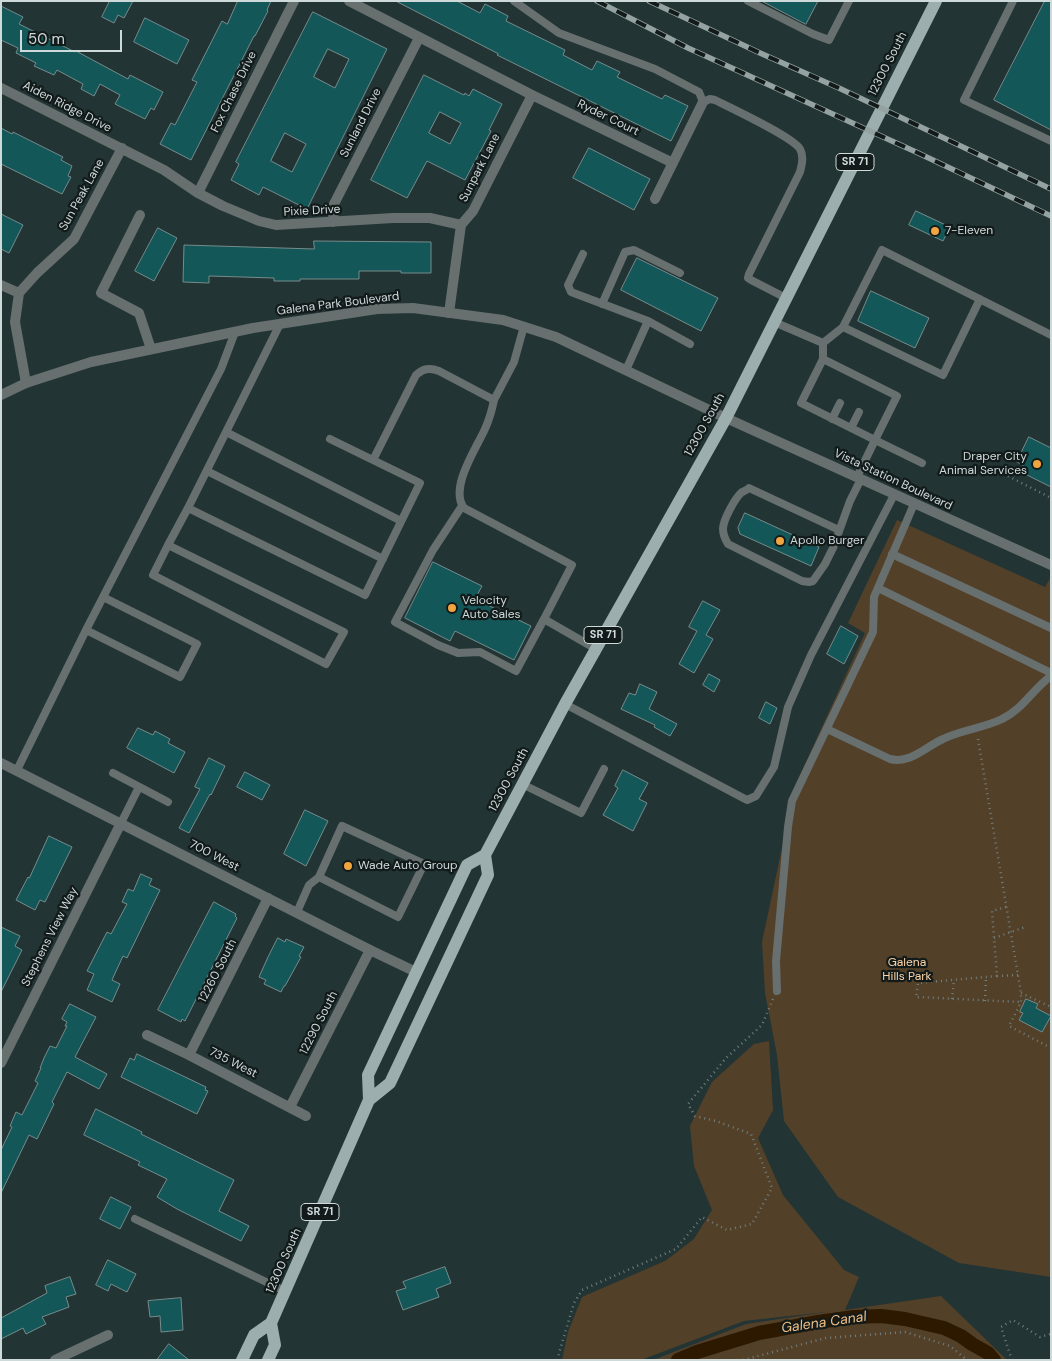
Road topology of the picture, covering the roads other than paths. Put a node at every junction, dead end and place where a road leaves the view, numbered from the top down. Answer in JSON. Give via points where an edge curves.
{"nodes":[{"id":1,"x":294,"y":1,"type":"edge"},
{"id":2,"x":349,"y":1,"type":"edge"},
{"id":3,"x":514,"y":1,"type":"edge"},
{"id":4,"x":748,"y":1,"type":"edge"},
{"id":5,"x":850,"y":1,"type":"edge"},
{"id":6,"x":936,"y":1,"type":"edge"},
{"id":7,"x":1013,"y":1,"type":"edge"},
{"id":8,"x":419,"y":38,"type":"junction"},
{"id":9,"x":1,"y":88,"type":"edge"},
{"id":10,"x":532,"y":95,"type":"junction"},
{"id":11,"x":703,"y":102,"type":"junction"},
{"id":12,"x":1051,"y":141,"type":"edge"},
{"id":13,"x":122,"y":148,"type":"junction"},
{"id":14,"x":673,"y":163,"type":"junction"},
{"id":15,"x":198,"y":193,"type":"junction"},
{"id":16,"x":655,"y":199,"type":"dead end"},
{"id":17,"x":140,"y":216,"type":"dead end"},
{"id":18,"x":333,"y":222,"type":"junction"},
{"id":19,"x":461,"y":225,"type":"junction"},
{"id":20,"x":583,"y":254,"type":"dead end"},
{"id":21,"x":680,"y":273,"type":"dead end"},
{"id":22,"x":1,"y":286,"type":"edge"},
{"id":23,"x":19,"y":293,"type":"junction"},
{"id":24,"x":786,"y":298,"type":"junction"},
{"id":25,"x":980,"y":299,"type":"junction"},
{"id":26,"x":602,"y":304,"type":"junction"},
{"id":27,"x":449,"y":313,"type":"junction"},
{"id":28,"x":648,"y":321,"type":"junction"},
{"id":29,"x":774,"y":322,"type":"junction"},
{"id":30,"x":280,"y":324,"type":"junction"},
{"id":31,"x":524,"y":326,"type":"junction"},
{"id":32,"x":843,"y":327,"type":"junction"},
{"id":33,"x":235,"y":332,"type":"junction"},
{"id":34,"x":1051,"y":335,"type":"edge"},
{"id":35,"x":823,"y":343,"type":"junction"},
{"id":36,"x":690,"y":344,"type":"dead end"},
{"id":37,"x":151,"y":349,"type":"junction"},
{"id":38,"x":823,"y":359,"type":"junction"},
{"id":39,"x":626,"y":370,"type":"junction"},
{"id":40,"x":855,"y":375,"type":"junction"},
{"id":41,"x":26,"y":383,"type":"junction"},
{"id":42,"x":850,"y":384,"type":"dead end"},
{"id":43,"x":873,"y":384,"type":"junction"},
{"id":44,"x":869,"y":392,"type":"dead end"},
{"id":45,"x":1,"y":395,"type":"edge"},
{"id":46,"x":494,"y":400,"type":"junction"},
{"id":47,"x":840,"y":403,"type":"dead end"},
{"id":48,"x":859,"y":412,"type":"dead end"},
{"id":49,"x":726,"y":418,"type":"junction"},
{"id":50,"x":832,"y":419,"type":"junction"},
{"id":51,"x":851,"y":428,"type":"junction"},
{"id":52,"x":226,"y":432,"type":"junction"},
{"id":53,"x":330,"y":439,"type":"dead end"},
{"id":54,"x":875,"y":440,"type":"junction"},
{"id":55,"x":373,"y":460,"type":"junction"},
{"id":56,"x":922,"y":463,"type":"dead end"},
{"id":57,"x":207,"y":471,"type":"junction"},
{"id":58,"x":859,"y":478,"type":"junction"},
{"id":59,"x":894,"y":495,"type":"junction"},
{"id":60,"x":914,"y":504,"type":"junction"},
{"id":61,"x":462,"y":506,"type":"junction"},
{"id":62,"x":188,"y":508,"type":"junction"},
{"id":63,"x":401,"y":521,"type":"junction"},
{"id":64,"x":839,"y":530,"type":"junction"},
{"id":65,"x":168,"y":545,"type":"junction"},
{"id":66,"x":892,"y":554,"type":"junction"},
{"id":67,"x":383,"y":559,"type":"junction"},
{"id":68,"x":1051,"y":565,"type":"edge"},
{"id":69,"x":878,"y":588,"type":"junction"},
{"id":70,"x":103,"y":597,"type":"junction"},
{"id":71,"x":544,"y":619,"type":"junction"},
{"id":72,"x":1051,"y":628,"type":"edge"},
{"id":73,"x":86,"y":630,"type":"junction"},
{"id":74,"x":596,"y":649,"type":"junction"},
{"id":75,"x":1051,"y":675,"type":"edge"},
{"id":76,"x":565,"y":704,"type":"junction"},
{"id":77,"x":827,"y":729,"type":"junction"},
{"id":78,"x":1,"y":762,"type":"edge"},
{"id":79,"x":604,"y":769,"type":"dead end"},
{"id":80,"x":17,"y":770,"type":"junction"},
{"id":81,"x":113,"y":773,"type":"dead end"},
{"id":82,"x":522,"y":784,"type":"junction"},
{"id":83,"x":139,"y":787,"type":"junction"},
{"id":84,"x":168,"y":802,"type":"dead end"},
{"id":85,"x":121,"y":823,"type":"junction"},
{"id":86,"x":485,"y":855,"type":"junction"},
{"id":87,"x":319,"y":877,"type":"junction"},
{"id":88,"x":268,"y":898,"type":"junction"},
{"id":89,"x":297,"y":912,"type":"junction"},
{"id":90,"x":370,"y":950,"type":"junction"},
{"id":91,"x":416,"y":972,"type":"junction"},
{"id":92,"x":777,"y":991,"type":"road end"},
{"id":93,"x":147,"y":1035,"type":"dead end"},
{"id":94,"x":189,"y":1055,"type":"junction"},
{"id":95,"x":1,"y":1063,"type":"edge"},
{"id":96,"x":369,"y":1100,"type":"junction"},
{"id":97,"x":290,"y":1107,"type":"junction"},
{"id":98,"x":306,"y":1116,"type":"dead end"},
{"id":99,"x":135,"y":1219,"type":"dead end"},
{"id":100,"x":285,"y":1292,"type":"junction"},
{"id":101,"x":271,"y":1323,"type":"junction"},
{"id":102,"x":108,"y":1335,"type":"dead end"},
{"id":103,"x":55,"y":1360,"type":"edge"},
{"id":104,"x":242,"y":1360,"type":"edge"},
{"id":105,"x":268,"y":1360,"type":"edge"}],
"edges":[{"from":1,"to":15,"type":"street","name":"Fox Chase Drive"},
{"from":2,"to":8,"type":"street"},
{"from":3,"to":11,"type":"lane","via":[[560,33],[655,69],[699,92]]},
{"from":4,"to":5,"type":"lane","via":[[829,40]]},
{"from":6,"to":24,"type":"main road","name":"12300 South","number":"SR 71"},
{"from":7,"to":12,"type":"lane","via":[[964,100]]},
{"from":8,"to":10,"type":"street"},
{"from":8,"to":18,"type":"street","name":"Sunland Drive","via":[[334,204]]},
{"from":9,"to":13,"type":"street","name":"Aiden Ridge Drive"},
{"from":10,"to":14,"type":"street","name":"Ryder Court"},
{"from":10,"to":19,"type":"street","name":"Sunpark Lane","via":[[472,211]]},
{"from":11,"to":14,"type":"street"},
{"from":11,"to":24,"type":"lane","via":[[715,100],[786,137],[800,148],[800,172],[748,278]]},
{"from":13,"to":15,"type":"street","name":"Pixie Drive"},
{"from":13,"to":23,"type":"street","name":"Sun Peak Lane","via":[[74,239]]},
{"from":14,"to":16,"type":"street"},
{"from":15,"to":18,"type":"street","name":"Pixie Drive","via":[[237,213],[276,225]]},
{"from":17,"to":37,"type":"street","via":[[101,294],[139,313]]},
{"from":18,"to":19,"type":"street","name":"Pixie Drive","via":[[430,218]]},
{"from":19,"to":27,"type":"street","name":"Sunpark Lane"},
{"from":20,"to":26,"type":"lane","via":[[568,285],[571,292]]},
{"from":21,"to":26,"type":"lane","via":[[634,250],[625,252]]},
{"from":22,"to":23,"type":"street"},
{"from":23,"to":41,"type":"street","via":[[15,322]]},
{"from":24,"to":29,"type":"main road","name":"12300 South","number":"SR 71"},
{"from":25,"to":32,"type":"lane","via":[[943,375]]},
{"from":25,"to":32,"type":"lane","via":[[882,250]]},
{"from":25,"to":34,"type":"lane"},
{"from":26,"to":28,"type":"lane"},
{"from":27,"to":30,"type":"street","name":"Galena Park Boulevard","via":[[413,308],[377,309]]},
{"from":27,"to":31,"type":"street","name":"Galena Park Boulevard"},
{"from":28,"to":36,"type":"lane"},
{"from":28,"to":39,"type":"lane"},
{"from":29,"to":35,"type":"lane"},
{"from":29,"to":49,"type":"main road","name":"12300 South","number":"SR 71"},
{"from":30,"to":33,"type":"street","name":"Galena Park Boulevard"},
{"from":30,"to":52,"type":"lane"},
{"from":31,"to":39,"type":"street","name":"Galena Park Boulevard","via":[[556,337]]},
{"from":31,"to":46,"type":"lane","via":[[514,362]]},
{"from":32,"to":35,"type":"lane"},
{"from":33,"to":37,"type":"street","name":"Galena Park Boulevard"},
{"from":33,"to":70,"type":"lane","via":[[221,369]]},
{"from":35,"to":38,"type":"lane"},
{"from":37,"to":41,"type":"street","name":"Galena Park Boulevard","via":[[90,362]]},
{"from":38,"to":40,"type":"lane"},
{"from":38,"to":50,"type":"lane","via":[[801,403]]},
{"from":39,"to":49,"type":"street","name":"Galena Park Boulevard"},
{"from":40,"to":42,"type":"lane"},
{"from":40,"to":43,"type":"lane"},
{"from":41,"to":45,"type":"street","name":"Galena Park Boulevard"},
{"from":43,"to":44,"type":"lane"},
{"from":43,"to":54,"type":"lane","via":[[896,396]]},
{"from":46,"to":55,"type":"lane","via":[[438,370],[421,371],[416,375]]},
{"from":46,"to":61,"type":"lane","via":[[462,479],[459,496]]},
{"from":47,"to":50,"type":"lane"},
{"from":48,"to":51,"type":"lane"},
{"from":49,"to":58,"type":"street","name":"Vista Station Boulevard"},
{"from":49,"to":74,"type":"main road","name":"12300 South","number":"SR 71"},
{"from":50,"to":51,"type":"lane"},
{"from":51,"to":54,"type":"lane"},
{"from":52,"to":57,"type":"lane"},
{"from":52,"to":63,"type":"lane"},
{"from":53,"to":55,"type":"lane"},
{"from":54,"to":56,"type":"lane"},
{"from":54,"to":58,"type":"lane"},
{"from":55,"to":63,"type":"lane","via":[[420,483]]},
{"from":57,"to":62,"type":"lane"},
{"from":57,"to":67,"type":"lane"},
{"from":58,"to":59,"type":"street","name":"Vista Station Boulevard"},
{"from":58,"to":64,"type":"lane"},
{"from":59,"to":60,"type":"street","name":"Vista Station Boulevard"},
{"from":59,"to":76,"type":"lane","via":[[811,655],[788,707],[774,766],[756,796],[747,800]]},
{"from":60,"to":66,"type":"lane"},
{"from":60,"to":68,"type":"street","name":"Vista Station Boulevard"},
{"from":61,"to":71,"type":"lane","via":[[572,565]]},
{"from":61,"to":71,"type":"lane","via":[[433,550],[395,622],[438,645],[458,653],[480,652],[516,671]]},
{"from":62,"to":65,"type":"lane"},
{"from":62,"to":67,"type":"lane","via":[[365,595]]},
{"from":63,"to":67,"type":"lane"},
{"from":64,"to":64,"type":"lane","via":[[749,488],[736,500],[722,528],[728,544],[808,582],[813,581],[825,564]]},
{"from":65,"to":65,"type":"lane","via":[[153,575],[326,664],[344,632]]},
{"from":66,"to":69,"type":"lane"},
{"from":66,"to":72,"type":"lane"},
{"from":69,"to":75,"type":"lane"},
{"from":69,"to":77,"type":"lane","via":[[874,597],[873,632]]},
{"from":70,"to":73,"type":"lane"},
{"from":70,"to":73,"type":"lane","via":[[196,644],[180,677]]},
{"from":71,"to":74,"type":"lane"},
{"from":73,"to":80,"type":"lane"},
{"from":74,"to":76,"type":"main road","name":"12300 South","number":"SR 71"},
{"from":75,"to":77,"type":"lane","via":[[1018,708],[1002,719],[942,739],[910,758],[898,761]]},
{"from":76,"to":82,"type":"main road","name":"12300 South","number":"SR 71"},
{"from":77,"to":92,"type":"lane","via":[[792,801],[776,961]]},
{"from":78,"to":80,"type":"street","name":"700 West"},
{"from":79,"to":82,"type":"lane","via":[[581,813]]},
{"from":80,"to":85,"type":"street","name":"700 West"},
{"from":81,"to":83,"type":"lane"},
{"from":82,"to":86,"type":"main road","name":"12300 South","number":"SR 71"},
{"from":83,"to":84,"type":"lane"},
{"from":83,"to":85,"type":"lane"},
{"from":85,"to":88,"type":"street","name":"700 West"},
{"from":85,"to":95,"type":"street","name":"Stephens View Way"},
{"from":86,"to":91,"type":"main road","name":"12300 South","number":"SR 71","via":[[466,865]]},
{"from":86,"to":96,"type":"main road","name":"12300 South","number":"SR 71","via":[[488,875],[390,1084]]},
{"from":87,"to":87,"type":"lane","via":[[398,917],[424,864],[342,826]]},
{"from":87,"to":89,"type":"lane","via":[[309,885]]},
{"from":88,"to":89,"type":"street","name":"700 West"},
{"from":88,"to":94,"type":"street","name":"12260 South"},
{"from":89,"to":90,"type":"street","name":"700 West"},
{"from":90,"to":91,"type":"street","name":"700 West"},
{"from":90,"to":97,"type":"street","name":"12290 South"},
{"from":91,"to":96,"type":"main road","name":"12300 South","number":"SR 71","via":[[368,1075]]},
{"from":93,"to":94,"type":"street","name":"735 West"},
{"from":94,"to":97,"type":"street","name":"735 West"},
{"from":96,"to":100,"type":"main road","name":"12300 South","number":"SR 71"},
{"from":97,"to":98,"type":"street","name":"735 West"},
{"from":99,"to":100,"type":"lane"},
{"from":100,"to":101,"type":"main road","name":"12300 South","number":"SR 71"},
{"from":101,"to":104,"type":"main road","number":"SR 71","via":[[254,1335]]},
{"from":101,"to":105,"type":"main road","via":[[275,1345]]},
{"from":102,"to":103,"type":"street"}]}
